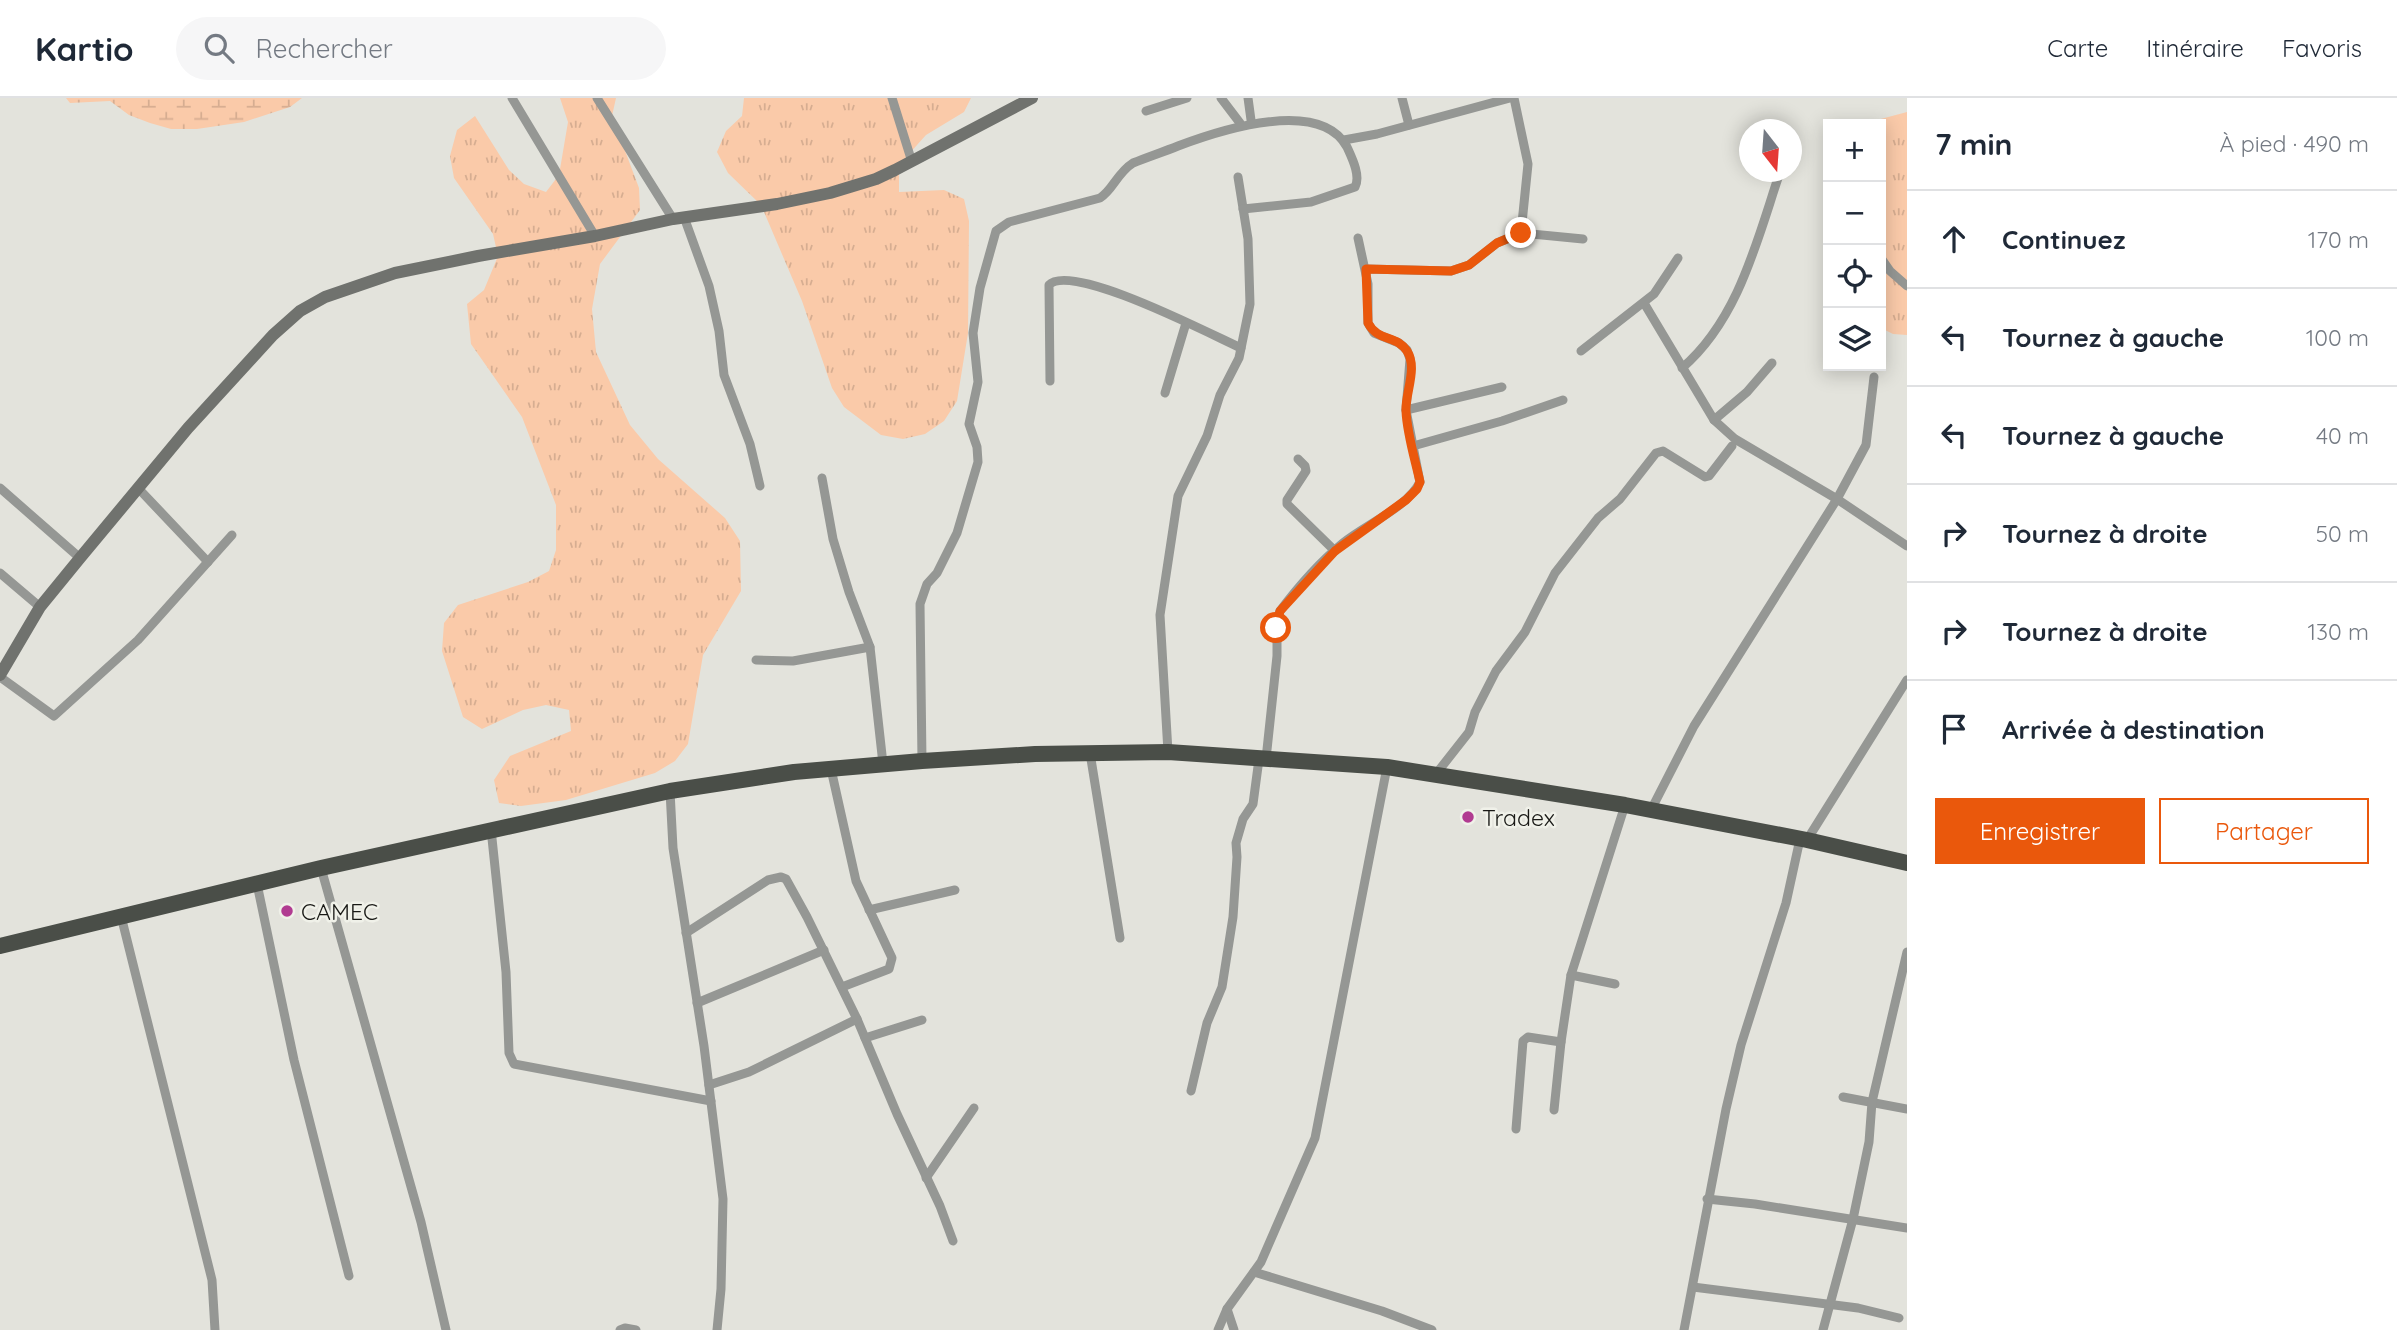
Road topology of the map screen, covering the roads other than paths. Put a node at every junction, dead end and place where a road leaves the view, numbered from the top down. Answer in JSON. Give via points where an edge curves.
{"nodes":[{"id":1,"x":512,"y":98,"type":"edge"},
{"id":2,"x":597,"y":98,"type":"edge"},
{"id":3,"x":892,"y":98,"type":"edge"},
{"id":4,"x":1032,"y":98,"type":"edge"},
{"id":5,"x":1187,"y":98,"type":"edge"},
{"id":6,"x":1221,"y":98,"type":"edge"},
{"id":7,"x":1248,"y":98,"type":"edge"},
{"id":8,"x":1402,"y":98,"type":"edge"},
{"id":9,"x":1512,"y":98,"type":"edge"},
{"id":10,"x":1146,"y":111,"type":"dead end"},
{"id":11,"x":1251,"y":120,"type":"junction"},
{"id":12,"x":1240,"y":123,"type":"junction"},
{"id":13,"x":1409,"y":125,"type":"junction"},
{"id":14,"x":1344,"y":140,"type":"junction"},
{"id":15,"x":912,"y":162,"type":"junction"},
{"id":16,"x":1238,"y":177,"type":"dead end"},
{"id":17,"x":1777,"y":182,"type":"edge"},
{"id":18,"x":1243,"y":209,"type":"junction"},
{"id":19,"x":678,"y":218,"type":"junction"},
{"id":20,"x":1521,"y":233,"type":"junction"},
{"id":21,"x":595,"y":236,"type":"junction"},
{"id":22,"x":1358,"y":238,"type":"dead end"},
{"id":23,"x":1583,"y":239,"type":"dead end"},
{"id":24,"x":1678,"y":258,"type":"dead end"},
{"id":25,"x":1886,"y":265,"type":"edge"},
{"id":26,"x":1366,"y":269,"type":"junction"},
{"id":27,"x":1907,"y":286,"type":"edge"},
{"id":28,"x":1644,"y":303,"type":"junction"},
{"id":29,"x":1186,"y":323,"type":"junction"},
{"id":30,"x":1241,"y":348,"type":"junction"},
{"id":31,"x":1581,"y":351,"type":"dead end"},
{"id":32,"x":1772,"y":363,"type":"dead end"},
{"id":33,"x":1682,"y":368,"type":"junction"},
{"id":34,"x":1874,"y":377,"type":"dead end"},
{"id":35,"x":1050,"y":381,"type":"dead end"},
{"id":36,"x":1502,"y":387,"type":"dead end"},
{"id":37,"x":1165,"y":393,"type":"dead end"},
{"id":38,"x":1563,"y":400,"type":"dead end"},
{"id":39,"x":1406,"y":410,"type":"junction"},
{"id":40,"x":1714,"y":420,"type":"junction"},
{"id":41,"x":1413,"y":446,"type":"junction"},
{"id":42,"x":1732,"y":446,"type":"dead end"},
{"id":43,"x":1298,"y":459,"type":"dead end"},
{"id":44,"x":822,"y":478,"type":"dead end"},
{"id":45,"x":760,"y":486,"type":"dead end"},
{"id":46,"x":0,"y":488,"type":"edge"},
{"id":47,"x":138,"y":488,"type":"junction"},
{"id":48,"x":1837,"y":499,"type":"junction"},
{"id":49,"x":232,"y":536,"type":"dead end"},
{"id":50,"x":1907,"y":546,"type":"edge"},
{"id":51,"x":1335,"y":551,"type":"junction"},
{"id":52,"x":80,"y":558,"type":"junction"},
{"id":53,"x":208,"y":562,"type":"junction"},
{"id":54,"x":0,"y":573,"type":"edge"},
{"id":55,"x":40,"y":607,"type":"junction"},
{"id":56,"x":870,"y":647,"type":"junction"},
{"id":57,"x":756,"y":660,"type":"dead end"},
{"id":58,"x":0,"y":676,"type":"edge"},
{"id":59,"x":1907,"y":680,"type":"edge"},
{"id":60,"x":1168,"y":752,"type":"junction"},
{"id":61,"x":1090,"y":753,"type":"junction"},
{"id":62,"x":1262,"y":759,"type":"junction"},
{"id":63,"x":922,"y":761,"type":"junction"},
{"id":64,"x":883,"y":764,"type":"junction"},
{"id":65,"x":1387,"y":767,"type":"junction"},
{"id":66,"x":831,"y":769,"type":"junction"},
{"id":67,"x":1436,"y":774,"type":"junction"},
{"id":68,"x":670,"y":791,"type":"junction"},
{"id":69,"x":1625,"y":805,"type":"junction"},
{"id":70,"x":1651,"y":810,"type":"junction"},
{"id":71,"x":491,"y":829,"type":"junction"},
{"id":72,"x":1803,"y":840,"type":"junction"},
{"id":73,"x":1907,"y":863,"type":"edge"},
{"id":74,"x":321,"y":868,"type":"junction"},
{"id":75,"x":257,"y":884,"type":"junction"},
{"id":76,"x":955,"y":890,"type":"dead end"},
{"id":77,"x":869,"y":911,"type":"junction"},
{"id":78,"x":121,"y":916,"type":"junction"},
{"id":79,"x":686,"y":933,"type":"junction"},
{"id":80,"x":1120,"y":939,"type":"dead end"},
{"id":81,"x":0,"y":946,"type":"edge"},
{"id":82,"x":824,"y":950,"type":"junction"},
{"id":83,"x":1907,"y":952,"type":"edge"},
{"id":84,"x":1571,"y":975,"type":"junction"},
{"id":85,"x":1615,"y":984,"type":"dead end"},
{"id":86,"x":842,"y":987,"type":"junction"},
{"id":87,"x":697,"y":1003,"type":"junction"},
{"id":88,"x":857,"y":1019,"type":"junction"},
{"id":89,"x":922,"y":1020,"type":"dead end"},
{"id":90,"x":865,"y":1038,"type":"junction"},
{"id":91,"x":1561,"y":1042,"type":"junction"},
{"id":92,"x":709,"y":1085,"type":"junction"},
{"id":93,"x":1191,"y":1091,"type":"dead end"},
{"id":94,"x":1843,"y":1097,"type":"dead end"},
{"id":95,"x":711,"y":1101,"type":"junction"},
{"id":96,"x":1872,"y":1102,"type":"junction"},
{"id":97,"x":974,"y":1108,"type":"dead end"},
{"id":98,"x":1907,"y":1109,"type":"edge"},
{"id":99,"x":1555,"y":1110,"type":"dead end"},
{"id":100,"x":1516,"y":1129,"type":"dead end"},
{"id":101,"x":926,"y":1178,"type":"junction"},
{"id":102,"x":1707,"y":1199,"type":"junction"},
{"id":103,"x":1853,"y":1219,"type":"junction"},
{"id":104,"x":1907,"y":1228,"type":"edge"},
{"id":105,"x":953,"y":1241,"type":"dead end"},
{"id":106,"x":1254,"y":1272,"type":"junction"},
{"id":107,"x":349,"y":1276,"type":"dead end"},
{"id":108,"x":1693,"y":1287,"type":"junction"},
{"id":109,"x":1829,"y":1306,"type":"junction"},
{"id":110,"x":1227,"y":1309,"type":"junction"},
{"id":111,"x":1899,"y":1318,"type":"dead end"},
{"id":112,"x":215,"y":1330,"type":"edge"},
{"id":113,"x":446,"y":1330,"type":"edge"},
{"id":114,"x":620,"y":1330,"type":"edge"},
{"id":115,"x":636,"y":1330,"type":"edge"},
{"id":116,"x":717,"y":1330,"type":"edge"},
{"id":117,"x":1218,"y":1330,"type":"edge"},
{"id":118,"x":1234,"y":1330,"type":"edge"},
{"id":119,"x":1433,"y":1330,"type":"edge"},
{"id":120,"x":1684,"y":1330,"type":"edge"},
{"id":121,"x":1823,"y":1330,"type":"edge"}],
"edges":[{"from":1,"to":21,"type":"street"},
{"from":2,"to":19,"type":"street"},
{"from":3,"to":15,"type":"street"},
{"from":4,"to":15,"type":"main road"},
{"from":5,"to":10,"type":"street"},
{"from":6,"to":12,"type":"street"},
{"from":7,"to":11,"type":"street"},
{"from":8,"to":13,"type":"street"},
{"from":9,"to":13,"type":"street"},
{"from":9,"to":20,"type":"street","via":[[1528,164]]},
{"from":11,"to":12,"type":"street"},
{"from":11,"to":14,"type":"street","via":[[1307,114],[1335,127]]},
{"from":12,"to":63,"type":"street","via":[[1133,163],[1100,198],[1009,222],[996,231],[973,333],[978,382],[969,424],[978,462],[957,533],[920,604]]},
{"from":13,"to":14,"type":"street"},
{"from":14,"to":18,"type":"street","via":[[1358,180],[1355,187],[1311,202]]},
{"from":15,"to":19,"type":"main road","via":[[830,193]]},
{"from":16,"to":18,"type":"street"},
{"from":17,"to":33,"type":"street","via":[[1745,275],[1714,333]]},
{"from":18,"to":30,"type":"street","via":[[1251,288]]},
{"from":19,"to":21,"type":"main road"},
{"from":19,"to":45,"type":"street","via":[[709,286],[724,375]]},
{"from":20,"to":23,"type":"street"},
{"from":20,"to":26,"type":"street","via":[[1451,271]]},
{"from":21,"to":47,"type":"main road","via":[[395,273],[325,297],[273,335]]},
{"from":22,"to":26,"type":"street"},
{"from":24,"to":28,"type":"street"},
{"from":25,"to":27,"type":"street"},
{"from":26,"to":39,"type":"street","via":[[1368,323],[1380,336],[1399,343],[1410,359]]},
{"from":28,"to":31,"type":"street"},
{"from":28,"to":33,"type":"street"},
{"from":29,"to":30,"type":"street"},
{"from":29,"to":35,"type":"street","via":[[1114,291],[1076,280],[1051,282]]},
{"from":29,"to":37,"type":"street"},
{"from":30,"to":60,"type":"street","via":[[1178,496],[1160,615]]},
{"from":32,"to":40,"type":"street","via":[[1747,393]]},
{"from":33,"to":40,"type":"street"},
{"from":34,"to":48,"type":"street","via":[[1867,445]]},
{"from":36,"to":39,"type":"street"},
{"from":38,"to":41,"type":"street"},
{"from":39,"to":41,"type":"street"},
{"from":40,"to":48,"type":"street","via":[[1735,439]]},
{"from":41,"to":51,"type":"street","via":[[1420,482],[1417,489]]},
{"from":42,"to":67,"type":"street","via":[[1704,477],[1663,451],[1656,453],[1555,573],[1525,632],[1496,671],[1469,732]]},
{"from":43,"to":51,"type":"street","via":[[1306,471],[1287,504]]},
{"from":44,"to":56,"type":"street","via":[[833,538]]},
{"from":46,"to":52,"type":"street"},
{"from":47,"to":52,"type":"main road"},
{"from":47,"to":53,"type":"street"},
{"from":48,"to":50,"type":"street"},
{"from":48,"to":70,"type":"street","via":[[1694,726]]},
{"from":49,"to":53,"type":"street"},
{"from":51,"to":62,"type":"street","via":[[1287,602],[1277,620],[1278,648]]},
{"from":52,"to":55,"type":"main road"},
{"from":53,"to":58,"type":"street","via":[[138,640],[54,716]]},
{"from":54,"to":55,"type":"street"},
{"from":55,"to":58,"type":"main road"},
{"from":56,"to":57,"type":"street","via":[[793,661]]},
{"from":56,"to":64,"type":"street"},
{"from":59,"to":72,"type":"street"},
{"from":60,"to":61,"type":"highway"},
{"from":60,"to":62,"type":"highway"},
{"from":61,"to":63,"type":"highway"},
{"from":61,"to":80,"type":"street"},
{"from":62,"to":65,"type":"highway"},
{"from":62,"to":93,"type":"street","via":[[1252,804],[1236,843],[1233,917],[1222,987],[1207,1023]]},
{"from":63,"to":64,"type":"highway"},
{"from":64,"to":66,"type":"highway"},
{"from":65,"to":67,"type":"highway"},
{"from":65,"to":106,"type":"street","via":[[1315,1139]]},
{"from":66,"to":68,"type":"highway"},
{"from":66,"to":77,"type":"street","via":[[856,881]]},
{"from":67,"to":69,"type":"highway"},
{"from":68,"to":71,"type":"highway"},
{"from":68,"to":79,"type":"street"},
{"from":69,"to":70,"type":"highway"},
{"from":69,"to":84,"type":"street"},
{"from":70,"to":72,"type":"highway"},
{"from":71,"to":74,"type":"highway"},
{"from":71,"to":95,"type":"street","via":[[509,1053],[514,1064]]},
{"from":72,"to":73,"type":"highway"},
{"from":72,"to":102,"type":"street","via":[[1741,1045]]},
{"from":74,"to":75,"type":"highway"},
{"from":74,"to":113,"type":"street","via":[[418,1209]]},
{"from":75,"to":78,"type":"highway"},
{"from":75,"to":107,"type":"street","via":[[294,1060]]},
{"from":76,"to":77,"type":"street"},
{"from":77,"to":86,"type":"street","via":[[892,964]]},
{"from":78,"to":81,"type":"highway"},
{"from":78,"to":112,"type":"street","via":[[212,1280]]},
{"from":79,"to":82,"type":"street","via":[[768,880],[781,877]]},
{"from":79,"to":87,"type":"street"},
{"from":82,"to":86,"type":"street"},
{"from":82,"to":87,"type":"street"},
{"from":83,"to":96,"type":"street"},
{"from":84,"to":85,"type":"street"},
{"from":84,"to":91,"type":"street"},
{"from":86,"to":88,"type":"street"},
{"from":87,"to":92,"type":"street"},
{"from":88,"to":90,"type":"street"},
{"from":88,"to":92,"type":"street","via":[[748,1072]]},
{"from":89,"to":90,"type":"street"},
{"from":90,"to":101,"type":"street"},
{"from":91,"to":99,"type":"street"},
{"from":91,"to":100,"type":"street","via":[[1528,1037],[1523,1041]]},
{"from":92,"to":95,"type":"street"},
{"from":94,"to":96,"type":"street"},
{"from":95,"to":116,"type":"street","via":[[723,1199]]},
{"from":96,"to":98,"type":"street"},
{"from":96,"to":103,"type":"street"},
{"from":97,"to":101,"type":"street"},
{"from":101,"to":105,"type":"street"},
{"from":102,"to":103,"type":"street"},
{"from":102,"to":108,"type":"street"},
{"from":103,"to":104,"type":"street"},
{"from":103,"to":109,"type":"street"},
{"from":106,"to":110,"type":"street"},
{"from":106,"to":119,"type":"street"},
{"from":108,"to":109,"type":"street"},
{"from":108,"to":120,"type":"street"},
{"from":109,"to":111,"type":"street"},
{"from":109,"to":121,"type":"street"},
{"from":110,"to":117,"type":"street"},
{"from":110,"to":118,"type":"street"},
{"from":114,"to":115,"type":"street"}]}
